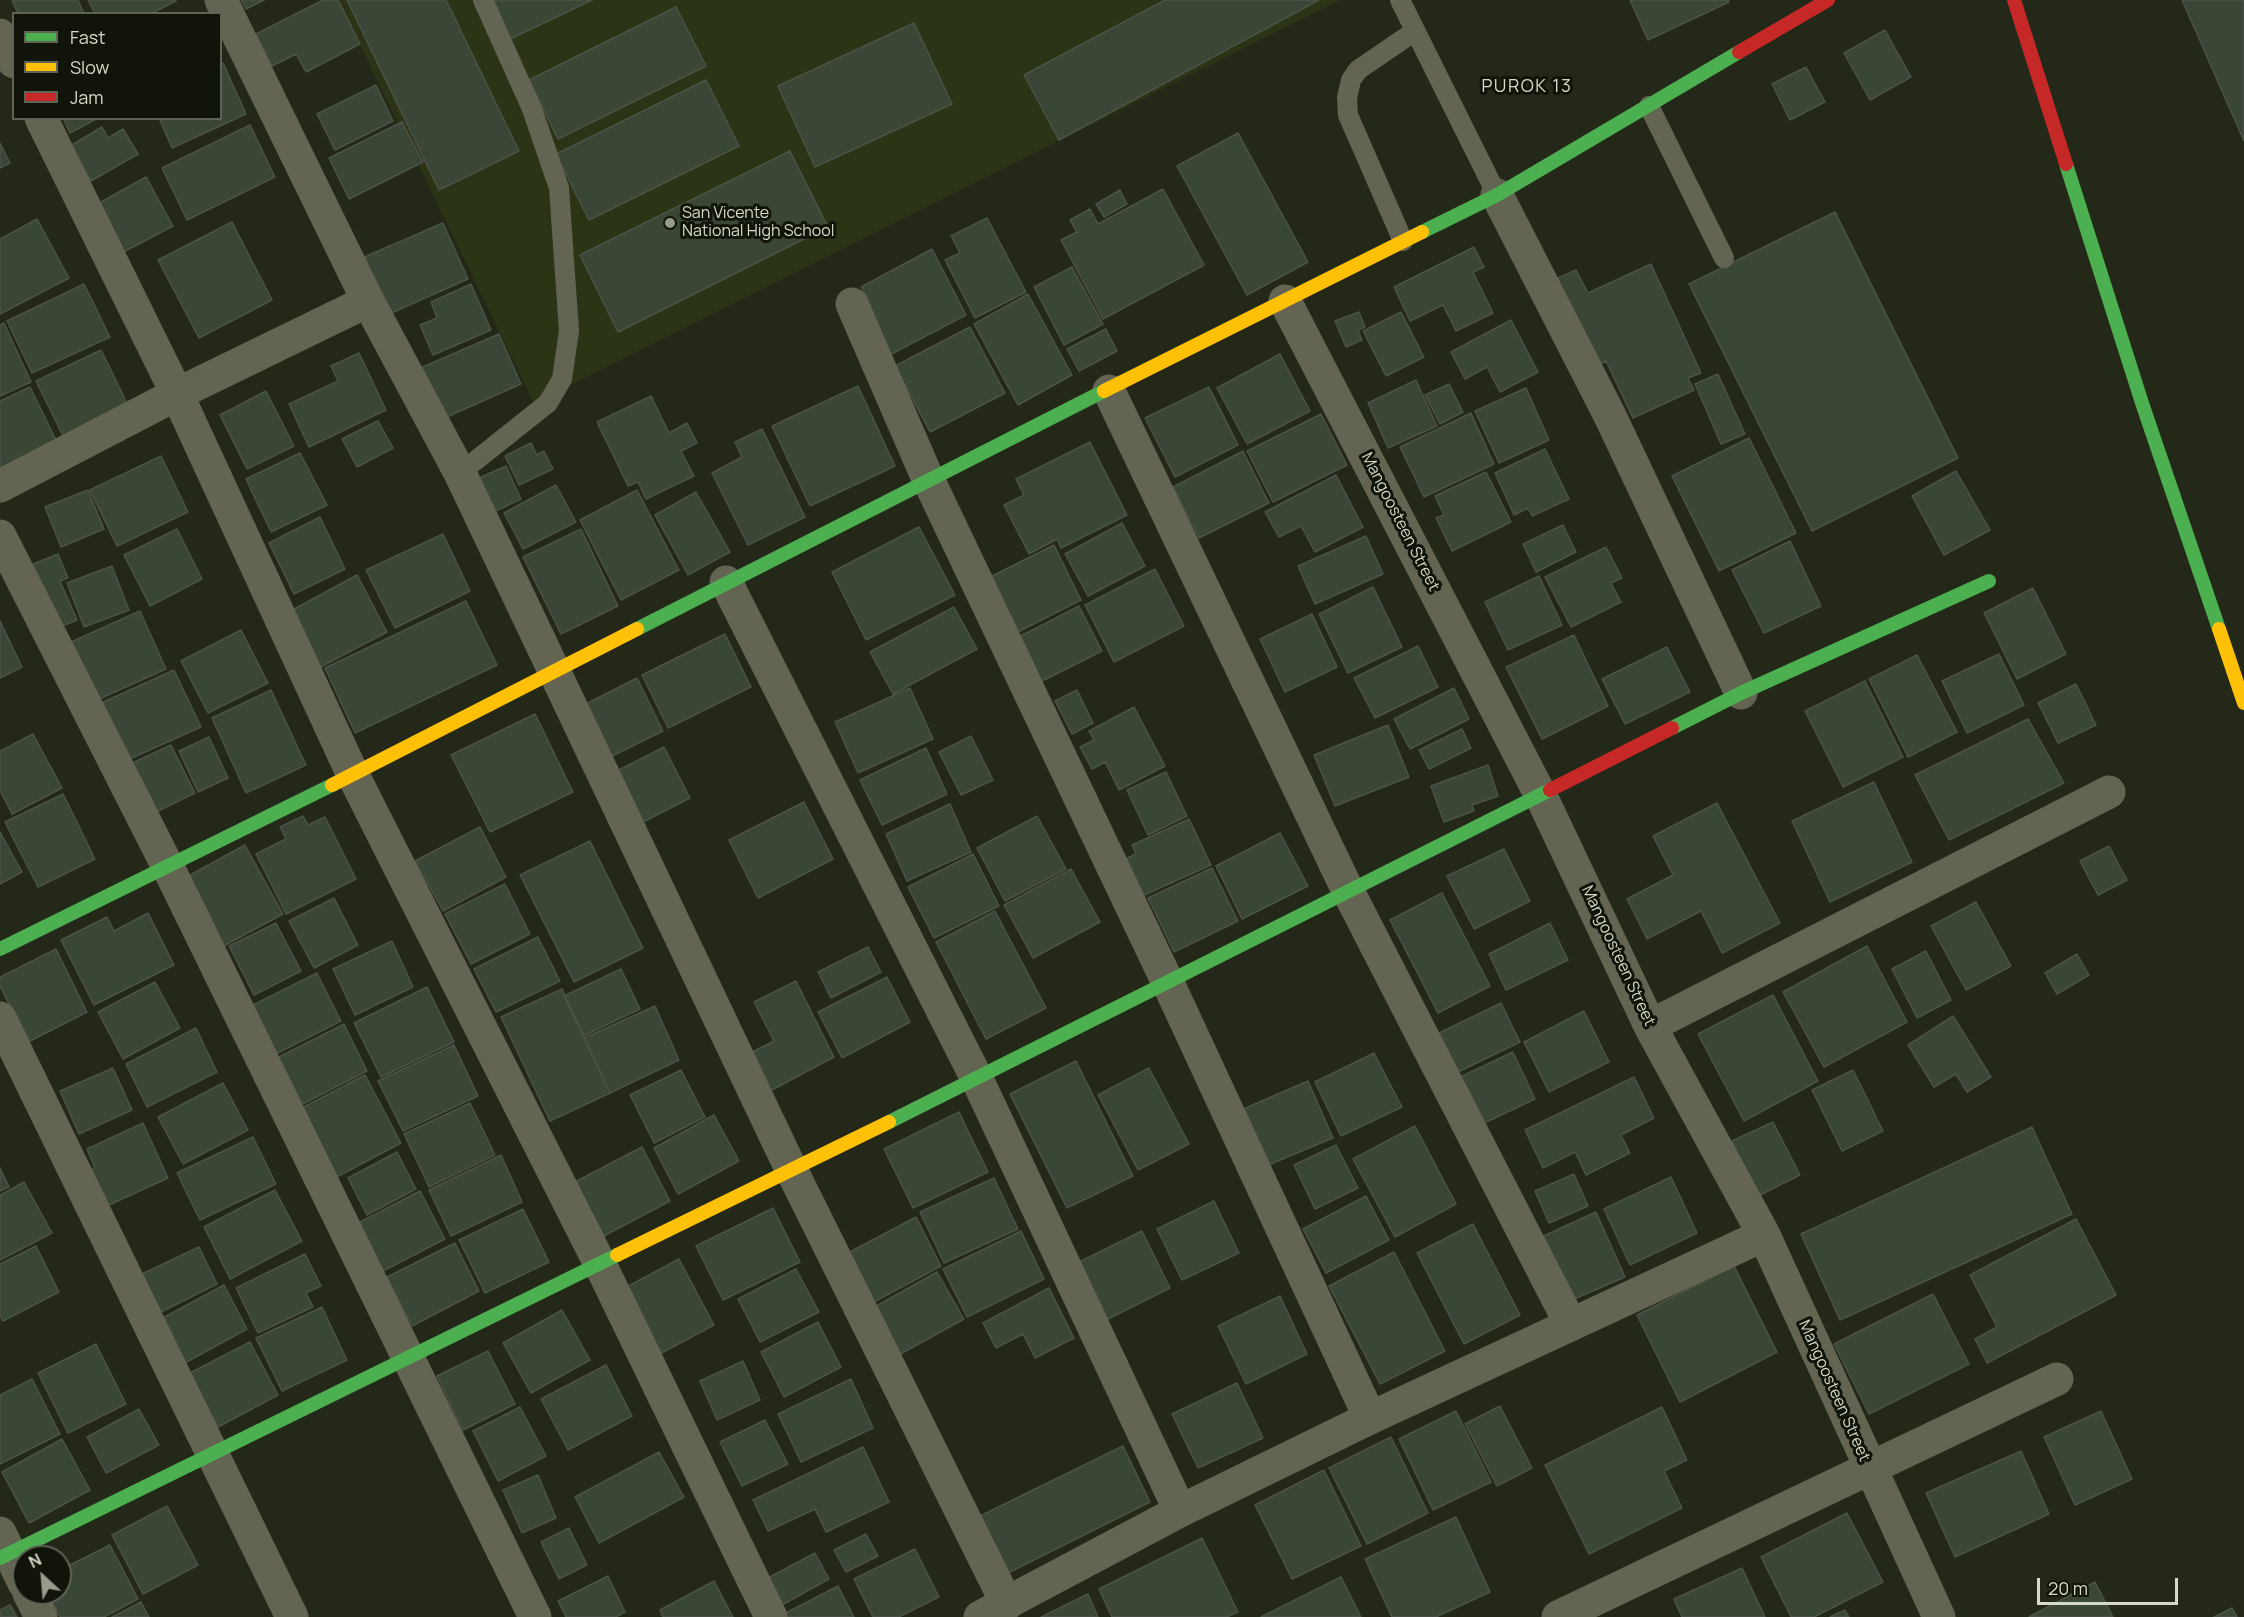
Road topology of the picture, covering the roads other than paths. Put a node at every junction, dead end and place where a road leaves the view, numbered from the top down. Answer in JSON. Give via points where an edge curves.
{"nodes":[{"id":1,"x":221,"y":0,"type":"edge"},
{"id":2,"x":483,"y":0,"type":"edge"},
{"id":3,"x":1400,"y":0,"type":"edge"},
{"id":4,"x":1828,"y":0,"type":"edge"},
{"id":5,"x":2014,"y":0,"type":"edge"},
{"id":6,"x":1415,"y":31,"type":"junction"},
{"id":7,"x":0,"y":35,"type":"edge"},
{"id":8,"x":12,"y":59,"type":"edge"},
{"id":9,"x":1649,"y":106,"type":"junction"},
{"id":10,"x":42,"y":120,"type":"edge"},
{"id":11,"x":1497,"y":195,"type":"junction"},
{"id":12,"x":1403,"y":242,"type":"junction"},
{"id":13,"x":1724,"y":258,"type":"dead end"},
{"id":14,"x":1285,"y":301,"type":"junction"},
{"id":15,"x":368,"y":302,"type":"junction"},
{"id":16,"x":852,"y":304,"type":"dead end"},
{"id":17,"x":1109,"y":391,"type":"junction"},
{"id":18,"x":177,"y":394,"type":"junction"},
{"id":19,"x":460,"y":473,"type":"junction"},
{"id":20,"x":928,"y":479,"type":"junction"},
{"id":21,"x":0,"y":486,"type":"edge"},
{"id":22,"x":0,"y":536,"type":"edge"},
{"id":23,"x":1989,"y":581,"type":"dead end"},
{"id":24,"x":726,"y":582,"type":"junction"},
{"id":25,"x":554,"y":670,"type":"junction"},
{"id":26,"x":1741,"y":693,"type":"junction"},
{"id":27,"x":2244,"y":703,"type":"edge"},
{"id":28,"x":353,"y":775,"type":"junction"},
{"id":29,"x":2109,"y":792,"type":"dead end"},
{"id":30,"x":1541,"y":796,"type":"junction"},
{"id":31,"x":167,"y":866,"type":"junction"},
{"id":32,"x":1349,"y":893,"type":"junction"},
{"id":33,"x":0,"y":949,"type":"edge"},
{"id":34,"x":1168,"y":983,"type":"junction"},
{"id":35,"x":0,"y":1018,"type":"edge"},
{"id":36,"x":1650,"y":1026,"type":"junction"},
{"id":37,"x":977,"y":1079,"type":"junction"},
{"id":38,"x":791,"y":1169,"type":"junction"},
{"id":39,"x":1764,"y":1235,"type":"junction"},
{"id":40,"x":600,"y":1264,"type":"junction"},
{"id":41,"x":1570,"y":1323,"type":"junction"},
{"id":42,"x":407,"y":1358,"type":"junction"},
{"id":43,"x":2057,"y":1379,"type":"dead end"},
{"id":44,"x":1370,"y":1418,"type":"junction"},
{"id":45,"x":210,"y":1454,"type":"junction"},
{"id":46,"x":1870,"y":1470,"type":"junction"},
{"id":47,"x":1180,"y":1511,"type":"junction"},
{"id":48,"x":3,"y":1548,"type":"edge"},
{"id":49,"x":12,"y":1563,"type":"edge"},
{"id":50,"x":993,"y":1611,"type":"edge"},
{"id":51,"x":292,"y":1617,"type":"edge"},
{"id":52,"x":535,"y":1617,"type":"edge"},
{"id":53,"x":771,"y":1617,"type":"edge"},
{"id":54,"x":1558,"y":1617,"type":"edge"},
{"id":55,"x":1939,"y":1617,"type":"edge"}],
"edges":[{"from":1,"to":15,"type":"street"},
{"from":2,"to":19,"type":"lane","via":[[532,109],[559,188],[570,331],[562,380],[548,403]]},
{"from":3,"to":6,"type":"lane"},
{"from":4,"to":9,"type":"street"},
{"from":5,"to":27,"type":"street","via":[[2142,403]]},
{"from":6,"to":11,"type":"lane"},
{"from":6,"to":12,"type":"lane","via":[[1358,70],[1347,98],[1348,115]]},
{"from":7,"to":8,"type":"street"},
{"from":9,"to":11,"type":"street"},
{"from":9,"to":13,"type":"lane"},
{"from":10,"to":18,"type":"street"},
{"from":11,"to":12,"type":"street"},
{"from":11,"to":26,"type":"street","via":[[1610,416]]},
{"from":12,"to":14,"type":"street"},
{"from":14,"to":17,"type":"street"},
{"from":14,"to":30,"type":"street","name":"Mangoosteen Street"},
{"from":15,"to":18,"type":"street"},
{"from":15,"to":19,"type":"street"},
{"from":16,"to":20,"type":"street"},
{"from":17,"to":20,"type":"street"},
{"from":17,"to":32,"type":"street"},
{"from":18,"to":21,"type":"street"},
{"from":18,"to":28,"type":"street"},
{"from":19,"to":25,"type":"street"},
{"from":20,"to":24,"type":"street"},
{"from":20,"to":34,"type":"street"},
{"from":22,"to":31,"type":"street"},
{"from":23,"to":26,"type":"street"},
{"from":24,"to":25,"type":"street"},
{"from":24,"to":37,"type":"street"},
{"from":25,"to":28,"type":"street"},
{"from":25,"to":38,"type":"street"},
{"from":26,"to":30,"type":"street"},
{"from":28,"to":31,"type":"street"},
{"from":28,"to":40,"type":"street"},
{"from":29,"to":36,"type":"street"},
{"from":30,"to":32,"type":"street"},
{"from":30,"to":36,"type":"street","name":"Mangoosteen Street"},
{"from":31,"to":33,"type":"street"},
{"from":31,"to":42,"type":"street"},
{"from":32,"to":34,"type":"street"},
{"from":32,"to":41,"type":"street"},
{"from":34,"to":37,"type":"street"},
{"from":34,"to":44,"type":"street"},
{"from":35,"to":45,"type":"street"},
{"from":36,"to":39,"type":"street","name":"Mangoosteen Street"},
{"from":37,"to":38,"type":"street"},
{"from":37,"to":47,"type":"street"},
{"from":38,"to":40,"type":"street"},
{"from":38,"to":50,"type":"street"},
{"from":39,"to":41,"type":"street"},
{"from":39,"to":46,"type":"street","name":"Mangoosteen Street"},
{"from":40,"to":42,"type":"street"},
{"from":40,"to":53,"type":"street"},
{"from":41,"to":44,"type":"street"},
{"from":42,"to":45,"type":"street"},
{"from":42,"to":52,"type":"street"},
{"from":43,"to":46,"type":"street"},
{"from":44,"to":47,"type":"street"},
{"from":45,"to":48,"type":"street"},
{"from":45,"to":51,"type":"street"},
{"from":46,"to":54,"type":"street"},
{"from":46,"to":55,"type":"street","name":"Mangoosteen Street"},
{"from":47,"to":50,"type":"street"},
{"from":48,"to":49,"type":"street"}]}
